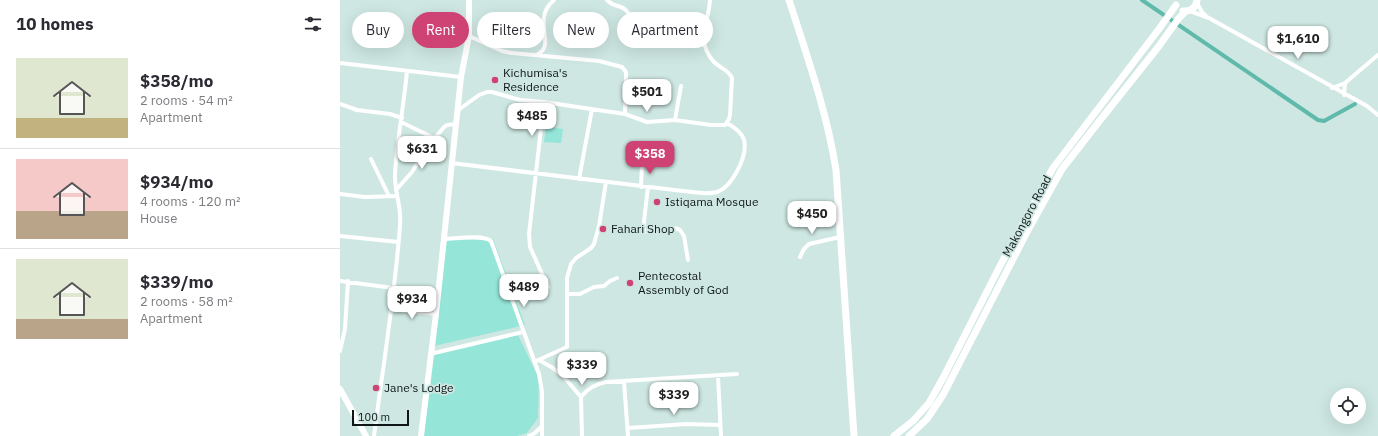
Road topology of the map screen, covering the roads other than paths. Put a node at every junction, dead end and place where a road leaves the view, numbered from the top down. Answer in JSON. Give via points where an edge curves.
{"nodes":[{"id":1,"x":469,"y":0,"type":"edge"},
{"id":2,"x":554,"y":0,"type":"edge"},
{"id":3,"x":607,"y":0,"type":"edge"},
{"id":4,"x":710,"y":0,"type":"edge"},
{"id":5,"x":790,"y":0,"type":"edge"},
{"id":6,"x":1197,"y":1,"type":"edge"},
{"id":7,"x":1175,"y":2,"type":"edge"},
{"id":8,"x":1188,"y":11,"type":"junction"},
{"id":9,"x":469,"y":12,"type":"edge"},
{"id":10,"x":628,"y":12,"type":"edge"},
{"id":11,"x":1209,"y":18,"type":"junction"},
{"id":12,"x":469,"y":36,"type":"edge"},
{"id":13,"x":466,"y":48,"type":"edge"},
{"id":14,"x":537,"y":55,"type":"junction"},
{"id":15,"x":1378,"y":55,"type":"edge"},
{"id":16,"x":340,"y":63,"type":"edge"},
{"id":17,"x":408,"y":71,"type":"junction"},
{"id":18,"x":460,"y":77,"type":"junction"},
{"id":19,"x":1345,"y":83,"type":"junction"},
{"id":20,"x":681,"y":86,"type":"dead end"},
{"id":21,"x":1332,"y":88,"type":"junction"},
{"id":22,"x":1344,"y":94,"type":"junction"},
{"id":23,"x":544,"y":102,"type":"junction"},
{"id":24,"x":340,"y":104,"type":"edge"},
{"id":25,"x":592,"y":109,"type":"junction"},
{"id":26,"x":457,"y":111,"type":"junction"},
{"id":27,"x":625,"y":114,"type":"junction"},
{"id":28,"x":1378,"y":115,"type":"edge"},
{"id":29,"x":402,"y":120,"type":"junction"},
{"id":30,"x":675,"y":120,"type":"junction"},
{"id":31,"x":728,"y":123,"type":"junction"},
{"id":32,"x":455,"y":125,"type":"junction"},
{"id":33,"x":433,"y":138,"type":"junction"},
{"id":34,"x":371,"y":159,"type":"dead end"},
{"id":35,"x":451,"y":163,"type":"junction"},
{"id":36,"x":642,"y":163,"type":"dead end"},
{"id":37,"x":535,"y":174,"type":"junction"},
{"id":38,"x":579,"y":179,"type":"junction"},
{"id":39,"x":606,"y":182,"type":"junction"},
{"id":40,"x":641,"y":187,"type":"junction"},
{"id":41,"x":648,"y":188,"type":"junction"},
{"id":42,"x":396,"y":190,"type":"junction"},
{"id":43,"x":340,"y":194,"type":"edge"},
{"id":44,"x":389,"y":196,"type":"junction"},
{"id":45,"x":396,"y":196,"type":"junction"},
{"id":46,"x":340,"y":236,"type":"edge"},
{"id":47,"x":840,"y":237,"type":"junction"},
{"id":48,"x":444,"y":239,"type":"junction"},
{"id":49,"x":398,"y":242,"type":"junction"},
{"id":50,"x":800,"y":257,"type":"dead end"},
{"id":51,"x":688,"y":260,"type":"dead end"},
{"id":52,"x":617,"y":278,"type":"dead end"},
{"id":53,"x":340,"y":281,"type":"edge"},
{"id":54,"x":348,"y":281,"type":"junction"},
{"id":55,"x":548,"y":287,"type":"dead end"},
{"id":56,"x":393,"y":288,"type":"junction"},
{"id":57,"x":567,"y":294,"type":"junction"},
{"id":58,"x":391,"y":309,"type":"junction"},
{"id":59,"x":436,"y":314,"type":"junction"},
{"id":60,"x":523,"y":332,"type":"junction"},
{"id":61,"x":340,"y":352,"type":"edge"},
{"id":62,"x":430,"y":354,"type":"junction"},
{"id":63,"x":537,"y":361,"type":"junction"},
{"id":64,"x":737,"y":374,"type":"dead end"},
{"id":65,"x":718,"y":376,"type":"junction"},
{"id":66,"x":624,"y":382,"type":"junction"},
{"id":67,"x":340,"y":389,"type":"edge"},
{"id":68,"x":581,"y":397,"type":"junction"},
{"id":69,"x":720,"y":425,"type":"junction"},
{"id":70,"x":542,"y":427,"type":"junction"},
{"id":71,"x":628,"y":428,"type":"junction"},
{"id":72,"x":366,"y":436,"type":"edge"},
{"id":73,"x":374,"y":436,"type":"edge"},
{"id":74,"x":421,"y":436,"type":"edge"},
{"id":75,"x":529,"y":436,"type":"edge"},
{"id":76,"x":542,"y":436,"type":"edge"},
{"id":77,"x":582,"y":436,"type":"edge"},
{"id":78,"x":628,"y":436,"type":"edge"},
{"id":79,"x":721,"y":436,"type":"edge"},
{"id":80,"x":854,"y":436,"type":"edge"},
{"id":81,"x":894,"y":436,"type":"edge"},
{"id":82,"x":909,"y":436,"type":"edge"}],
"edges":[{"from":1,"to":9,"type":"street"},
{"from":2,"to":14,"type":"street","via":[[544,13],[545,44]]},
{"from":3,"to":10,"type":"street"},
{"from":4,"to":31,"type":"street","via":[[703,30],[705,46],[714,61],[730,73],[732,78]]},
{"from":5,"to":47,"type":"main road","via":[[832,144]]},
{"from":6,"to":8,"type":"main road","name":"Makongoro Road","via":[[1195,7]]},
{"from":6,"to":11,"type":"street","via":[[1202,12]]},
{"from":7,"to":8,"type":"main road","name":"Makongoro Road","via":[[1180,10]]},
{"from":7,"to":81,"type":"main road","name":"Makongoro Road","via":[[1160,29],[1053,168],[932,397],[922,412]]},
{"from":8,"to":11,"type":"street"},
{"from":8,"to":82,"type":"main road","name":"Makongoro Road","via":[[1062,169],[1024,236],[943,395],[927,419]]},
{"from":11,"to":21,"type":"street"},
{"from":12,"to":14,"type":"street","via":[[512,54]]},
{"from":13,"to":18,"type":"street"},
{"from":14,"to":27,"type":"street","via":[[599,61],[622,67],[626,72]]},
{"from":15,"to":19,"type":"street"},
{"from":16,"to":17,"type":"street"},
{"from":17,"to":18,"type":"street"},
{"from":17,"to":29,"type":"street"},
{"from":18,"to":26,"type":"street"},
{"from":19,"to":21,"type":"street"},
{"from":19,"to":22,"type":"street"},
{"from":20,"to":30,"type":"street"},
{"from":21,"to":22,"type":"street"},
{"from":22,"to":28,"type":"street"},
{"from":23,"to":25,"type":"street"},
{"from":23,"to":26,"type":"street","via":[[520,100],[487,92]]},
{"from":23,"to":37,"type":"street"},
{"from":24,"to":29,"type":"street","via":[[357,110],[390,114]]},
{"from":25,"to":27,"type":"street"},
{"from":25,"to":38,"type":"street"},
{"from":26,"to":32,"type":"street"},
{"from":27,"to":30,"type":"street","via":[[647,122]]},
{"from":29,"to":33,"type":"street"},
{"from":29,"to":42,"type":"street","via":[[396,166]]},
{"from":30,"to":31,"type":"street","via":[[721,126]]},
{"from":31,"to":41,"type":"street","via":[[740,132],[745,145],[739,167],[727,186],[717,192],[702,193]]},
{"from":32,"to":33,"type":"street","via":[[445,126],[436,138]]},
{"from":32,"to":35,"type":"street"},
{"from":33,"to":42,"type":"street","via":[[412,172]]},
{"from":34,"to":44,"type":"street"},
{"from":35,"to":37,"type":"street"},
{"from":35,"to":48,"type":"street"},
{"from":36,"to":40,"type":"street"},
{"from":37,"to":38,"type":"street"},
{"from":37,"to":55,"type":"street","via":[[529,240]]},
{"from":38,"to":39,"type":"street"},
{"from":39,"to":40,"type":"street"},
{"from":39,"to":57,"type":"street","via":[[596,239],[591,248],[572,264],[567,278]]},
{"from":40,"to":41,"type":"street"},
{"from":41,"to":51,"type":"street","via":[[643,230],[649,232],[672,227],[680,230],[684,236]]},
{"from":42,"to":45,"type":"street"},
{"from":43,"to":44,"type":"street"},
{"from":44,"to":45,"type":"street"},
{"from":45,"to":49,"type":"street","via":[[401,210]]},
{"from":46,"to":49,"type":"street"},
{"from":47,"to":50,"type":"street","via":[[809,244]]},
{"from":47,"to":80,"type":"main road"},
{"from":48,"to":59,"type":"street"},
{"from":48,"to":60,"type":"street","via":[[478,237],[490,241]]},
{"from":49,"to":56,"type":"street"},
{"from":52,"to":57,"type":"street","via":[[604,286],[594,287],[580,294]]},
{"from":53,"to":54,"type":"street"},
{"from":54,"to":56,"type":"street"},
{"from":54,"to":61,"type":"street","via":[[345,329]]},
{"from":56,"to":58,"type":"street"},
{"from":57,"to":63,"type":"street","via":[[567,347]]},
{"from":58,"to":59,"type":"street"},
{"from":58,"to":73,"type":"street"},
{"from":59,"to":62,"type":"street"},
{"from":60,"to":62,"type":"street"},
{"from":60,"to":63,"type":"street"},
{"from":62,"to":74,"type":"street"},
{"from":63,"to":68,"type":"street","via":[[559,372]]},
{"from":63,"to":70,"type":"street","via":[[541,382]]},
{"from":64,"to":65,"type":"street"},
{"from":65,"to":66,"type":"street"},
{"from":65,"to":69,"type":"street"},
{"from":66,"to":68,"type":"street","via":[[596,384]]},
{"from":66,"to":71,"type":"street"},
{"from":67,"to":72,"type":"street"},
{"from":68,"to":77,"type":"street"},
{"from":69,"to":71,"type":"street","via":[[687,424]]},
{"from":69,"to":79,"type":"street"},
{"from":70,"to":75,"type":"street"},
{"from":70,"to":76,"type":"street"},
{"from":71,"to":78,"type":"street"}]}
